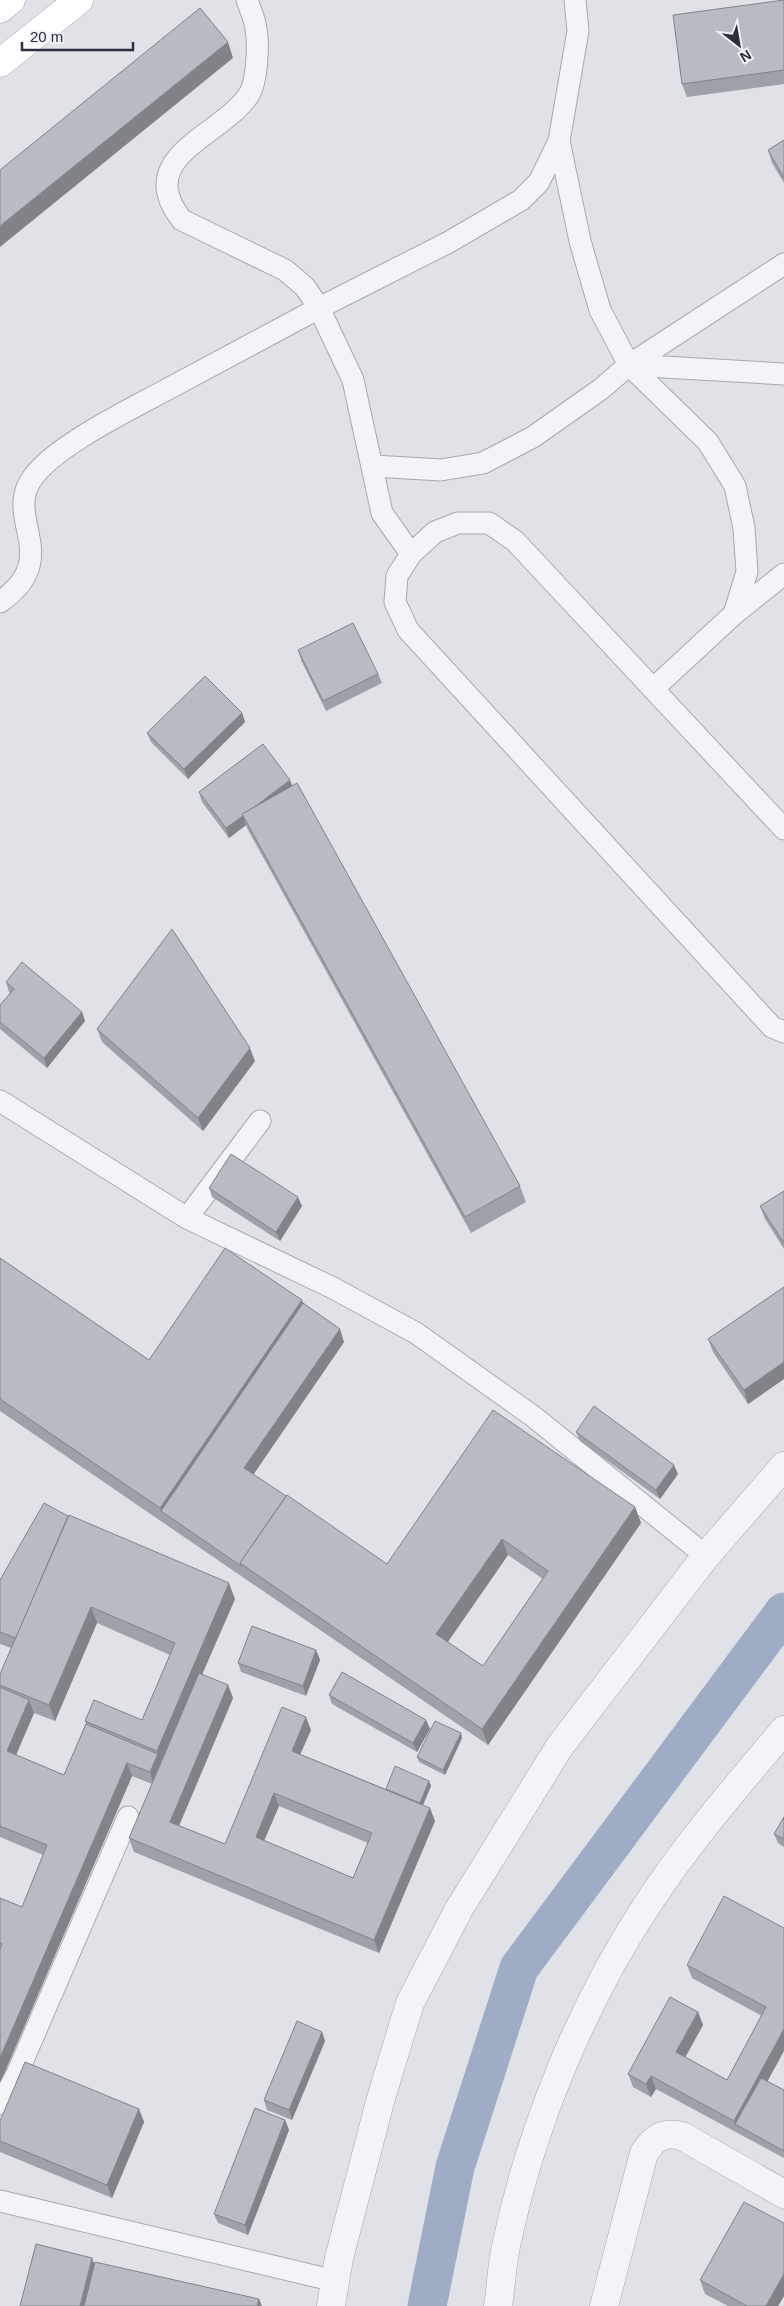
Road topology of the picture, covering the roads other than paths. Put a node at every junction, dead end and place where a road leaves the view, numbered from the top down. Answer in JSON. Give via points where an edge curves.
{"nodes":[{"id":1,"x":11,"y":0,"type":"edge"},
{"id":2,"x":79,"y":0,"type":"edge"},
{"id":3,"x":247,"y":0,"type":"edge"},
{"id":4,"x":575,"y":0,"type":"edge"},
{"id":5,"x":0,"y":9,"type":"edge"},
{"id":6,"x":0,"y":63,"type":"edge"},
{"id":7,"x":559,"y":141,"type":"junction"},
{"id":8,"x":784,"y":264,"type":"edge"},
{"id":9,"x":319,"y":308,"type":"junction"},
{"id":10,"x":629,"y":365,"type":"junction"},
{"id":11,"x":784,"y":374,"type":"edge"},
{"id":12,"x":373,"y":466,"type":"junction"},
{"id":13,"x":411,"y":554,"type":"junction"},
{"id":14,"x":784,"y":574,"type":"edge"},
{"id":15,"x":0,"y":602,"type":"edge"},
{"id":16,"x":734,"y":614,"type":"junction"},
{"id":17,"x":653,"y":689,"type":"junction"},
{"id":18,"x":784,"y":829,"type":"edge"},
{"id":19,"x":784,"y":1032,"type":"edge"},
{"id":20,"x":0,"y":1102,"type":"edge"},
{"id":21,"x":260,"y":1121,"type":"dead end"},
{"id":22,"x":188,"y":1218,"type":"junction"},
{"id":23,"x":784,"y":1466,"type":"edge"},
{"id":24,"x":706,"y":1556,"type":"junction"},
{"id":25,"x":784,"y":1730,"type":"edge"},
{"id":26,"x":128,"y":1817,"type":"dead end"},
{"id":27,"x":0,"y":2104,"type":"edge"},
{"id":28,"x":784,"y":2194,"type":"edge"},
{"id":29,"x":0,"y":2201,"type":"edge"},
{"id":30,"x":333,"y":2294,"type":"edge"},
{"id":31,"x":498,"y":2306,"type":"edge"},
{"id":32,"x":604,"y":2306,"type":"edge"}],
"edges":[{"from":1,"to":5,"type":"main road"},
{"from":2,"to":6,"type":"main road"},
{"from":3,"to":9,"type":"lane","via":[[256,29],[256,72],[250,95],[234,112],[185,148],[170,169],[167,193],[173,209],[182,220],[285,270],[305,287]]},
{"from":4,"to":7,"type":"lane","via":[[578,31]]},
{"from":7,"to":9,"type":"lane","via":[[539,182],[521,200],[449,242]]},
{"from":7,"to":10,"type":"lane","via":[[580,242],[600,310]]},
{"from":8,"to":10,"type":"lane"},
{"from":9,"to":12,"type":"lane","via":[[353,380]]},
{"from":9,"to":15,"type":"lane","via":[[106,423],[56,456],[32,479],[26,491],[24,506],[32,550],[27,574],[11,595]]},
{"from":10,"to":11,"type":"lane"},
{"from":10,"to":12,"type":"lane","via":[[533,437],[483,463],[441,470]]},
{"from":10,"to":16,"type":"lane","via":[[708,442],[734,486],[744,528],[747,572]]},
{"from":12,"to":13,"type":"lane","via":[[382,513]]},
{"from":13,"to":17,"type":"lane","via":[[434,532],[458,523],[489,523],[515,540]]},
{"from":13,"to":19,"type":"lane","via":[[397,576],[395,602],[408,630],[772,1027]]},
{"from":14,"to":16,"type":"lane"},
{"from":16,"to":17,"type":"lane"},
{"from":17,"to":18,"type":"lane"},
{"from":20,"to":22,"type":"lane"},
{"from":21,"to":22,"type":"lane"},
{"from":22,"to":24,"type":"lane","via":[[333,1288],[416,1333],[534,1416]]},
{"from":23,"to":24,"type":"street"},
{"from":24,"to":30,"type":"street","via":[[560,1746],[459,1909],[415,1995],[381,2098]]},
{"from":25,"to":31,"type":"street","via":[[693,1838],[648,1903],[568,2052],[541,2119],[506,2247]]},
{"from":26,"to":27,"type":"lane","via":[[17,2074]]},
{"from":28,"to":32,"type":"street","via":[[682,2136],[671,2133],[651,2142],[644,2153]]},
{"from":29,"to":30,"type":"lane"}]}
